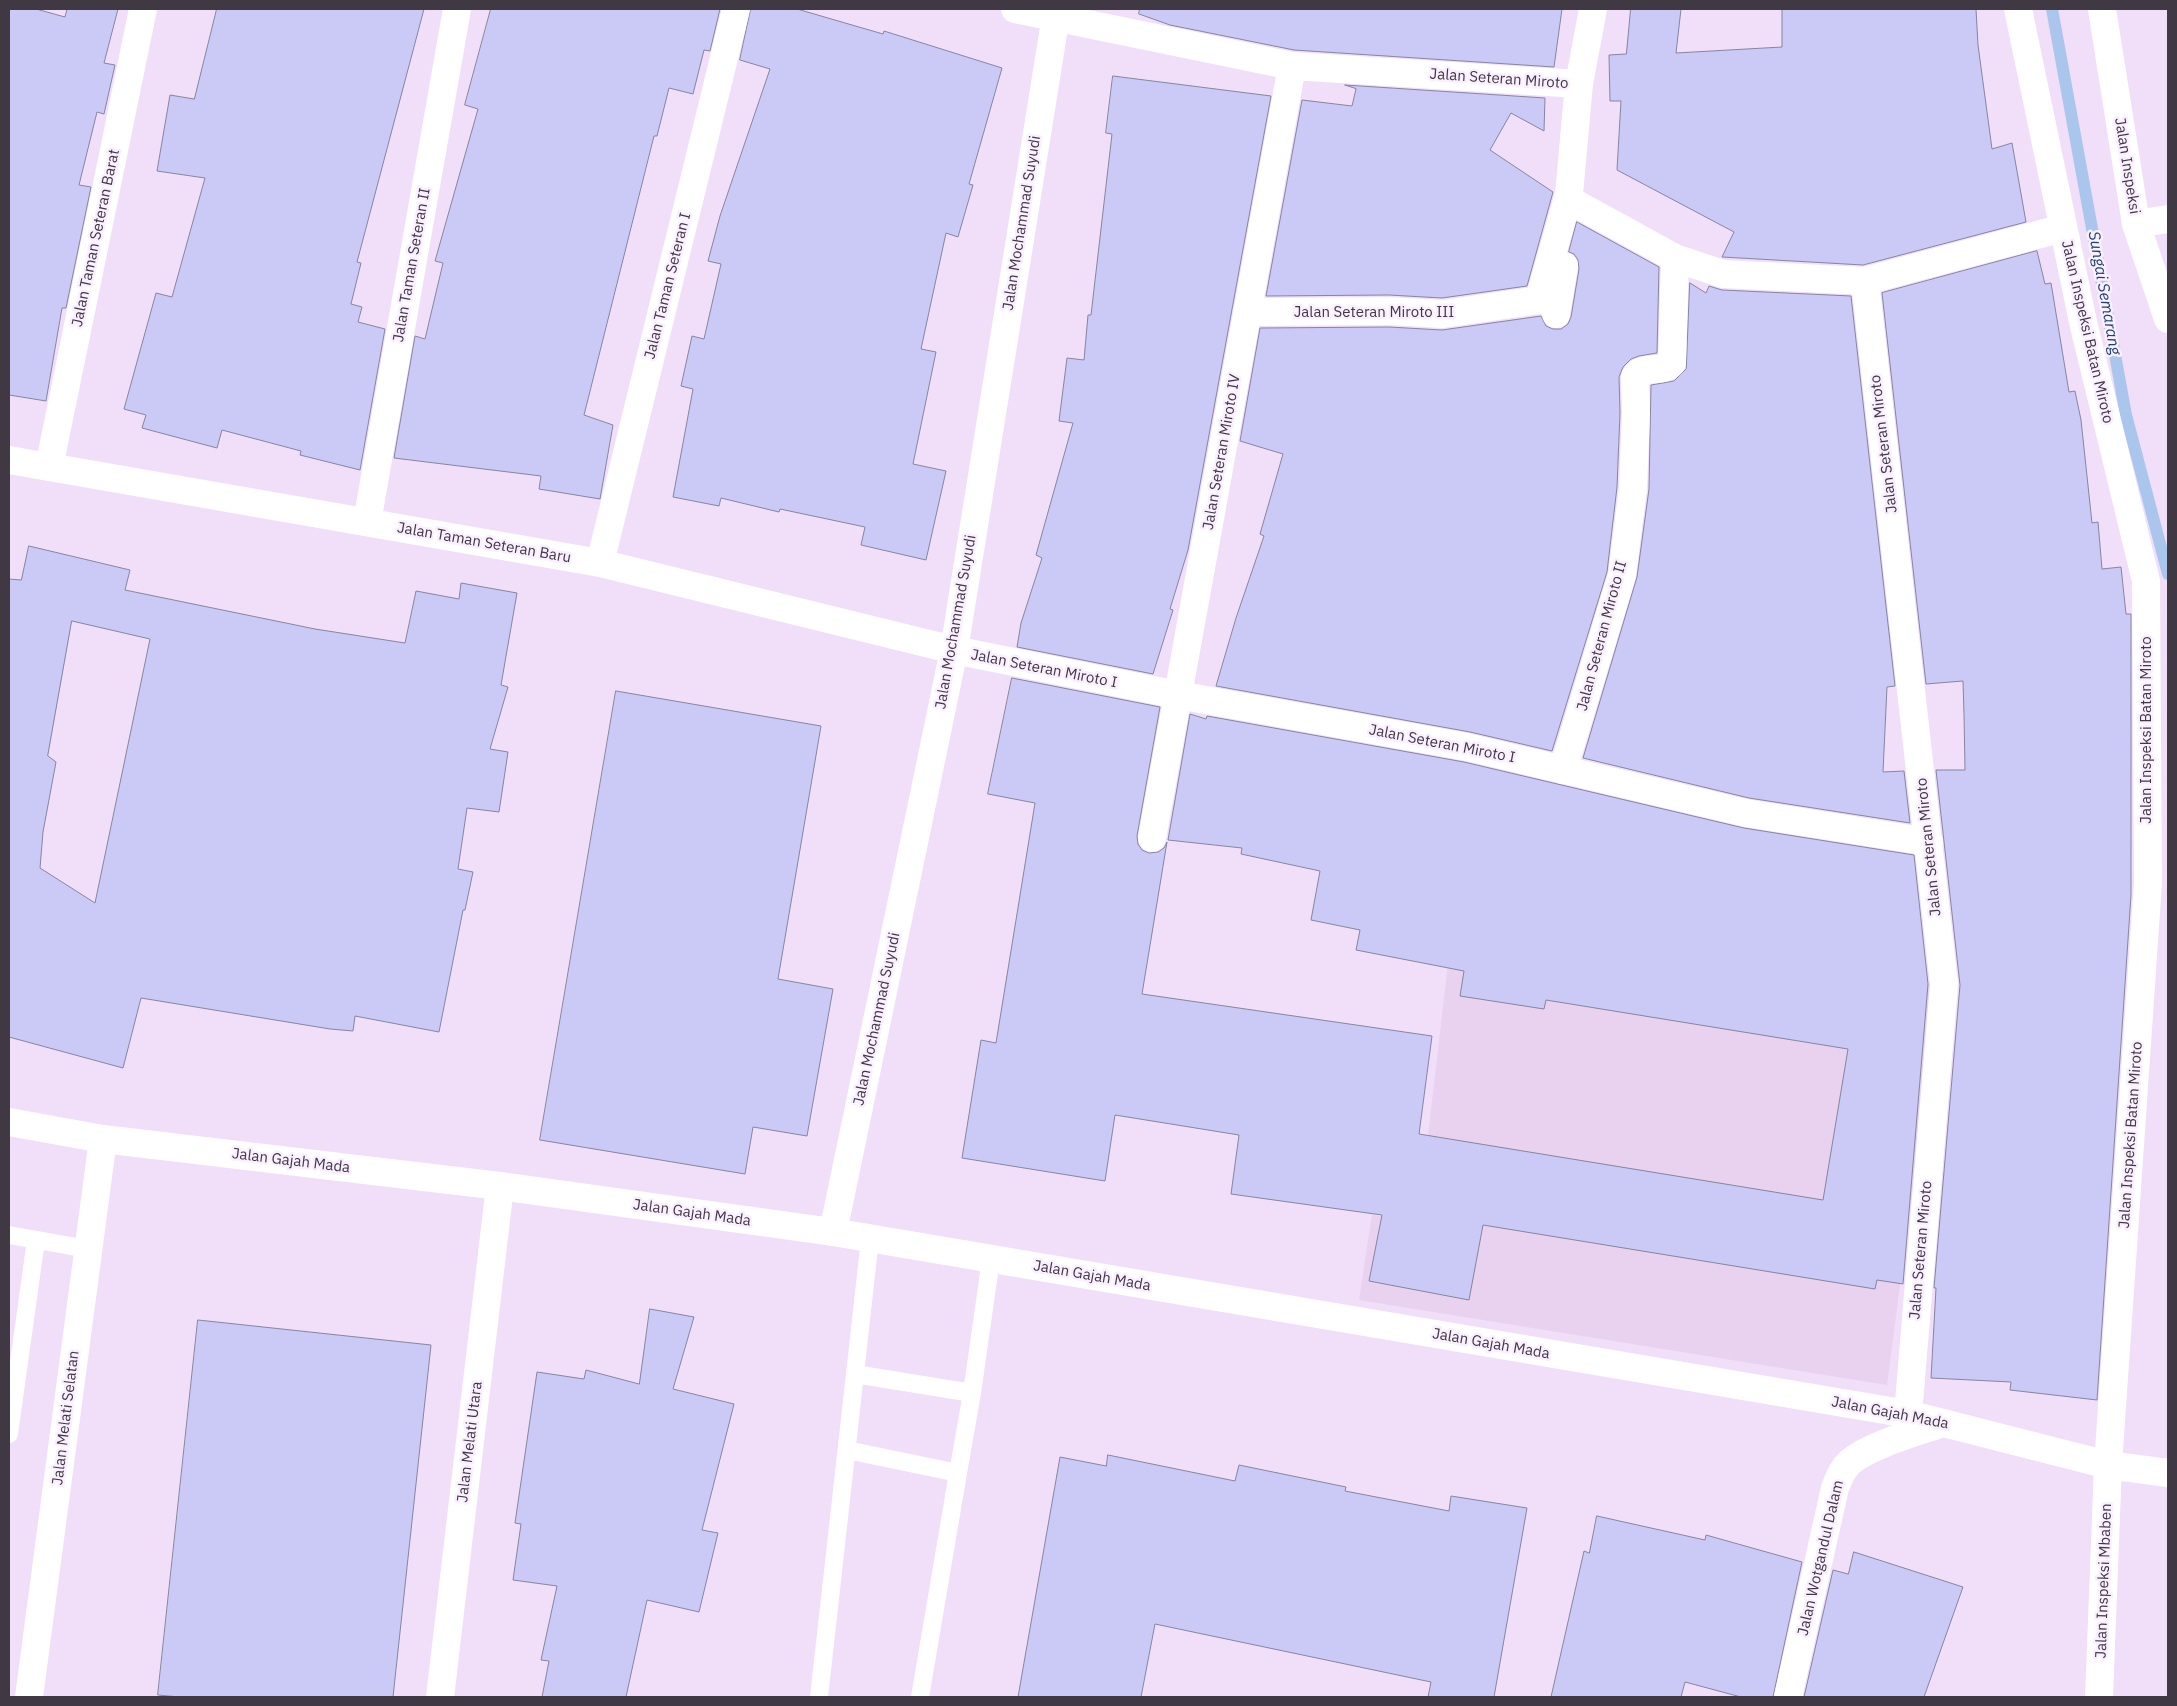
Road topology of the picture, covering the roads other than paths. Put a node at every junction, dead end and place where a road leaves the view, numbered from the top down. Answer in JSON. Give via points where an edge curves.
{"nodes":[{"id":1,"x":143,"y":9,"type":"edge"},
{"id":2,"x":457,"y":9,"type":"edge"},
{"id":3,"x":736,"y":9,"type":"edge"},
{"id":4,"x":1015,"y":9,"type":"edge"},
{"id":5,"x":1593,"y":9,"type":"edge"},
{"id":6,"x":2018,"y":9,"type":"edge"},
{"id":7,"x":2102,"y":9,"type":"edge"},
{"id":8,"x":1056,"y":13,"type":"edge"},
{"id":9,"x":1292,"y":66,"type":"junction"},
{"id":10,"x":1579,"y":84,"type":"junction"},
{"id":11,"x":1574,"y":200,"type":"junction"},
{"id":12,"x":2168,"y":219,"type":"edge"},
{"id":13,"x":2136,"y":224,"type":"junction"},
{"id":14,"x":2063,"y":228,"type":"junction"},
{"id":15,"x":1675,"y":258,"type":"junction"},
{"id":16,"x":1865,"y":281,"type":"junction"},
{"id":17,"x":1247,"y":312,"type":"junction"},
{"id":18,"x":1556,"y":314,"type":"dead end"},
{"id":19,"x":2168,"y":319,"type":"edge"},
{"id":20,"x":9,"y":460,"type":"edge"},
{"id":21,"x":49,"y":467,"type":"junction"},
{"id":22,"x":367,"y":522,"type":"junction"},
{"id":23,"x":600,"y":564,"type":"junction"},
{"id":24,"x":954,"y":650,"type":"junction"},
{"id":25,"x":1178,"y":696,"type":"junction"},
{"id":26,"x":1563,"y":770,"type":"junction"},
{"id":27,"x":1152,"y":838,"type":"dead end"},
{"id":28,"x":1929,"y":842,"type":"junction"},
{"id":29,"x":9,"y":1122,"type":"edge"},
{"id":30,"x":103,"y":1139,"type":"junction"},
{"id":31,"x":500,"y":1186,"type":"junction"},
{"id":32,"x":833,"y":1232,"type":"junction"},
{"id":33,"x":9,"y":1235,"type":"edge"},
{"id":34,"x":870,"y":1239,"type":"junction"},
{"id":35,"x":36,"y":1240,"type":"junction"},
{"id":36,"x":88,"y":1249,"type":"junction"},
{"id":37,"x":991,"y":1259,"type":"junction"},
{"id":38,"x":855,"y":1374,"type":"junction"},
{"id":39,"x":972,"y":1393,"type":"junction"},
{"id":40,"x":1908,"y":1414,"type":"junction"},
{"id":41,"x":1943,"y":1422,"type":"junction"},
{"id":42,"x":9,"y":1434,"type":"edge"},
{"id":43,"x":847,"y":1450,"type":"junction"},
{"id":44,"x":2111,"y":1465,"type":"junction"},
{"id":45,"x":958,"y":1472,"type":"junction"},
{"id":46,"x":2168,"y":1473,"type":"edge"},
{"id":47,"x":29,"y":1697,"type":"edge"},
{"id":48,"x":440,"y":1697,"type":"edge"},
{"id":49,"x":819,"y":1697,"type":"edge"},
{"id":50,"x":920,"y":1697,"type":"edge"},
{"id":51,"x":1788,"y":1697,"type":"edge"},
{"id":52,"x":2099,"y":1697,"type":"edge"}],
"edges":[{"from":1,"to":21,"type":"street","name":"Jalan Taman Seteran Barat"},
{"from":2,"to":22,"type":"street","name":"Jalan Taman Seteran II"},
{"from":3,"to":23,"type":"street","name":"Jalan Taman Seteran I"},
{"from":4,"to":8,"type":"street","name":"Jalan Seteran Miroto"},
{"from":5,"to":10,"type":"street"},
{"from":6,"to":14,"type":"street","name":"Jalan Inspeksi Batan Miroto"},
{"from":7,"to":13,"type":"street","name":"Jalan Inspeksi"},
{"from":8,"to":9,"type":"street","name":"Jalan Seteran Miroto"},
{"from":8,"to":24,"type":"street","name":"Jalan Mochammad Suyudi"},
{"from":9,"to":10,"type":"street","name":"Jalan Seteran Miroto"},
{"from":9,"to":17,"type":"street","name":"Jalan Seteran Miroto IV"},
{"from":10,"to":11,"type":"street","name":"Jalan Seteran Miroto"},
{"from":11,"to":15,"type":"street"},
{"from":11,"to":17,"type":"street","name":"Jalan Seteran Miroto III","via":[[1539,300],[1444,314]]},
{"from":11,"to":18,"type":"street"},
{"from":12,"to":13,"type":"street"},
{"from":13,"to":19,"type":"street","name":"Jalan Inspeksi"},
{"from":14,"to":16,"type":"street"},
{"from":14,"to":44,"type":"street","name":"Jalan Inspeksi Batan Miroto","via":[[2146,581],[2148,882]]},
{"from":15,"to":16,"type":"street","via":[[1723,274]]},
{"from":15,"to":26,"type":"street","name":"Jalan Seteran Miroto II","via":[[1672,363],[1668,367],[1640,371],[1635,377],[1632,488],[1622,575]]},
{"from":16,"to":28,"type":"street","name":"Jalan Seteran Miroto"},
{"from":17,"to":25,"type":"street","name":"Jalan Seteran Miroto IV"},
{"from":20,"to":21,"type":"street","name":"Jalan Taman Seteran Baru"},
{"from":21,"to":22,"type":"street","name":"Jalan Taman Seteran Baru"},
{"from":22,"to":23,"type":"street","name":"Jalan Taman Seteran Baru"},
{"from":23,"to":24,"type":"street","name":"Jalan Taman Seteran Baru"},
{"from":24,"to":25,"type":"street","name":"Jalan Seteran Miroto I"},
{"from":24,"to":32,"type":"street","name":"Jalan Mochammad Suyudi"},
{"from":25,"to":26,"type":"street","name":"Jalan Seteran Miroto I","via":[[1467,748]]},
{"from":25,"to":27,"type":"street","name":"Jalan Seteran Miroto IV"},
{"from":26,"to":28,"type":"street","name":"Jalan Seteran Miroto I","via":[[1746,812]]},
{"from":28,"to":40,"type":"street","name":"Jalan Seteran Miroto","via":[[1944,984]]},
{"from":29,"to":30,"type":"street","name":"Jalan Gajah Mada"},
{"from":30,"to":31,"type":"street","name":"Jalan Gajah Mada"},
{"from":30,"to":36,"type":"street","name":"Jalan Melati Selatan"},
{"from":31,"to":32,"type":"street","name":"Jalan Gajah Mada"},
{"from":31,"to":48,"type":"street","name":"Jalan Melati Utara"},
{"from":32,"to":34,"type":"street","name":"Jalan Gajah Mada"},
{"from":33,"to":35,"type":"lane"},
{"from":34,"to":37,"type":"street","name":"Jalan Gajah Mada"},
{"from":34,"to":38,"type":"lane"},
{"from":35,"to":36,"type":"lane"},
{"from":35,"to":42,"type":"lane"},
{"from":36,"to":47,"type":"street","name":"Jalan Melati Selatan"},
{"from":37,"to":39,"type":"lane"},
{"from":37,"to":40,"type":"street","name":"Jalan Gajah Mada"},
{"from":38,"to":39,"type":"lane"},
{"from":38,"to":43,"type":"lane"},
{"from":39,"to":45,"type":"lane"},
{"from":40,"to":41,"type":"street","name":"Jalan Gajah Mada"},
{"from":41,"to":44,"type":"street","name":"Jalan Gajah Mada"},
{"from":41,"to":51,"type":"street","name":"Jalan Wotgandul Dalam","via":[[1872,1449],[1851,1461],[1840,1476]]},
{"from":43,"to":45,"type":"lane"},
{"from":43,"to":49,"type":"lane"},
{"from":44,"to":46,"type":"street","name":"Jalan Gajah Mada"},
{"from":44,"to":52,"type":"street","name":"Jalan Inspeksi Mbaben"},
{"from":45,"to":50,"type":"lane"}]}
